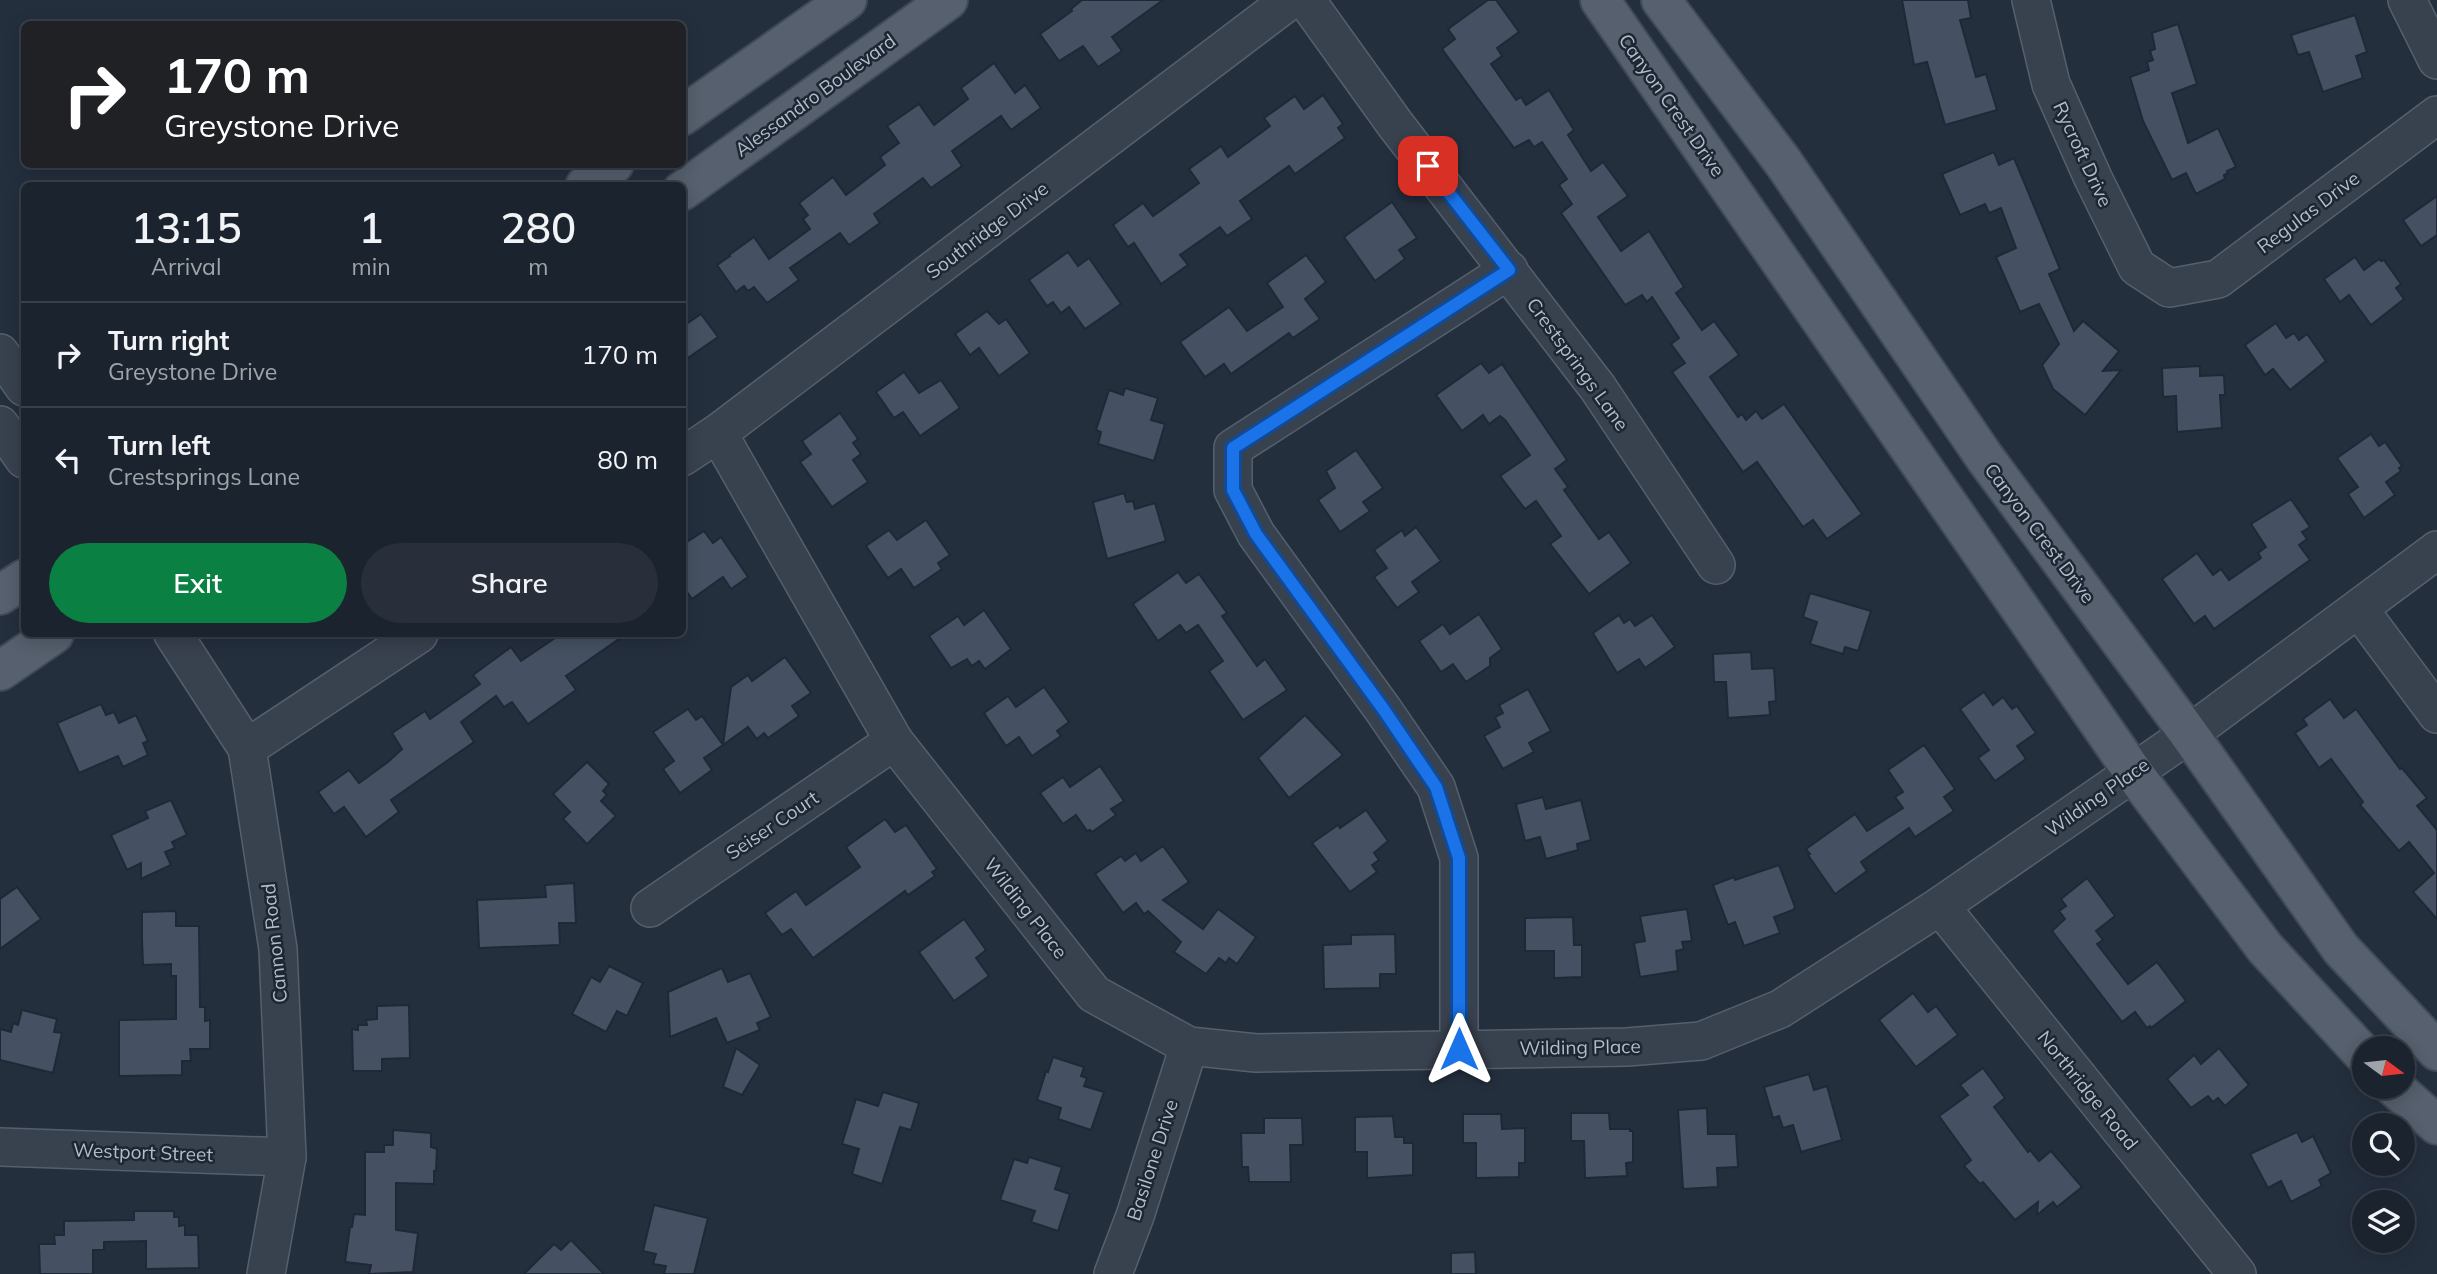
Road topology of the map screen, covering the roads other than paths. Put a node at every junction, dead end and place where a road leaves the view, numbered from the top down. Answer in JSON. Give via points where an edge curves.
{"nodes":[{"id":1,"x":847,"y":0,"type":"edge"},
{"id":2,"x":948,"y":0,"type":"edge"},
{"id":3,"x":1290,"y":0,"type":"edge"},
{"id":4,"x":1306,"y":0,"type":"edge"},
{"id":5,"x":1600,"y":0,"type":"edge"},
{"id":6,"x":1661,"y":0,"type":"edge"},
{"id":7,"x":2031,"y":0,"type":"edge"},
{"id":8,"x":2407,"y":0,"type":"edge"},
{"id":9,"x":2437,"y":60,"type":"edge"},
{"id":10,"x":686,"y":113,"type":"edge"},
{"id":11,"x":2437,"y":115,"type":"edge"},
{"id":12,"x":609,"y":168,"type":"edge"},
{"id":13,"x":590,"y":182,"type":"edge"},
{"id":14,"x":686,"y":188,"type":"edge"},
{"id":15,"x":1509,"y":270,"type":"junction"},
{"id":16,"x":2169,"y":288,"type":"joint"},
{"id":17,"x":0,"y":353,"type":"edge"},
{"id":18,"x":21,"y":383,"type":"edge"},
{"id":19,"x":0,"y":425,"type":"edge"},
{"id":20,"x":718,"y":433,"type":"junction"},
{"id":21,"x":686,"y":454,"type":"edge"},
{"id":22,"x":21,"y":455,"type":"edge"},
{"id":23,"x":2437,"y":550,"type":"edge"},
{"id":24,"x":1716,"y":565,"type":"dead end"},
{"id":25,"x":21,"y":581,"type":"edge"},
{"id":26,"x":0,"y":595,"type":"edge"},
{"id":27,"x":2359,"y":609,"type":"junction"},
{"id":28,"x":50,"y":637,"type":"edge"},
{"id":29,"x":175,"y":637,"type":"edge"},
{"id":30,"x":414,"y":637,"type":"edge"},
{"id":31,"x":0,"y":671,"type":"edge"},
{"id":32,"x":2437,"y":714,"type":"edge"},
{"id":33,"x":2189,"y":733,"type":"junction"},
{"id":34,"x":894,"y":741,"type":"junction"},
{"id":35,"x":247,"y":748,"type":"junction"},
{"id":36,"x":2133,"y":772,"type":"junction"},
{"id":37,"x":1940,"y":905,"type":"junction"},
{"id":38,"x":650,"y":908,"type":"dead end"},
{"id":39,"x":2352,"y":1042,"type":"edge"},
{"id":40,"x":1189,"y":1046,"type":"junction"},
{"id":41,"x":1459,"y":1049,"type":"junction"},
{"id":42,"x":2437,"y":1051,"type":"edge"},
{"id":43,"x":2408,"y":1099,"type":"edge"},
{"id":44,"x":2437,"y":1125,"type":"edge"},
{"id":45,"x":0,"y":1147,"type":"edge"},
{"id":46,"x":287,"y":1157,"type":"junction"},
{"id":47,"x":266,"y":1274,"type":"edge"},
{"id":48,"x":1113,"y":1274,"type":"edge"},
{"id":49,"x":2237,"y":1274,"type":"edge"}],
"edges":[{"from":1,"to":10,"type":"main road"},
{"from":2,"to":14,"type":"main road","name":"Alessandro Boulevard"},
{"from":3,"to":20,"type":"street","name":"Southridge Drive"},
{"from":4,"to":15,"type":"street","name":"Crestsprings Lane"},
{"from":5,"to":36,"type":"main road","name":"Canyon Crest Drive"},
{"from":6,"to":33,"type":"main road","name":"Canyon Crest Drive","via":[[1783,162],[1985,458]]},
{"from":7,"to":16,"type":"street","name":"Rycroft Drive","via":[[2051,84],[2093,178],[2137,267]]},
{"from":8,"to":9,"type":"street"},
{"from":11,"to":16,"type":"street","name":"Regulas Drive","via":[[2218,279]]},
{"from":12,"to":13,"type":"main road"},
{"from":15,"to":24,"type":"street","name":"Crestsprings Lane","via":[[1598,387]]},
{"from":15,"to":41,"type":"street","via":[[1233,448],[1233,490],[1256,534],[1436,787],[1459,858]]},
{"from":17,"to":18,"type":"street"},
{"from":19,"to":22,"type":"street"},
{"from":20,"to":21,"type":"street","name":"Southridge Drive"},
{"from":20,"to":34,"type":"street","name":"Wilding Place"},
{"from":23,"to":27,"type":"street","name":"Wilding Place"},
{"from":25,"to":26,"type":"main road"},
{"from":27,"to":32,"type":"street"},
{"from":27,"to":33,"type":"street","name":"Wilding Place"},
{"from":28,"to":31,"type":"main road"},
{"from":29,"to":35,"type":"street","name":"Cannon Road"},
{"from":30,"to":35,"type":"street"},
{"from":33,"to":36,"type":"street","name":"Wilding Place"},
{"from":33,"to":42,"type":"main road","name":"Canyon Crest Drive","via":[[2342,949]]},
{"from":34,"to":38,"type":"street","name":"Seiser Court"},
{"from":34,"to":40,"type":"street","name":"Wilding Place","via":[[1094,994]]},
{"from":35,"to":46,"type":"street","name":"Cannon Road","via":[[278,949]]},
{"from":36,"to":37,"type":"street","name":"Wilding Place"},
{"from":36,"to":39,"type":"main road","name":"Canyon Crest Drive","via":[[2265,948]]},
{"from":37,"to":41,"type":"street","name":"Wilding Place","via":[[1780,1009],[1701,1041],[1627,1047]]},
{"from":37,"to":49,"type":"street","name":"Northridge Road"},
{"from":40,"to":41,"type":"street","name":"Wilding Place","via":[[1256,1054]]},
{"from":40,"to":48,"type":"street","name":"Basilone Drive"},
{"from":43,"to":44,"type":"main road"},
{"from":45,"to":46,"type":"street","name":"Westport Street"},
{"from":46,"to":47,"type":"street","name":"Cannon Road"}]}
